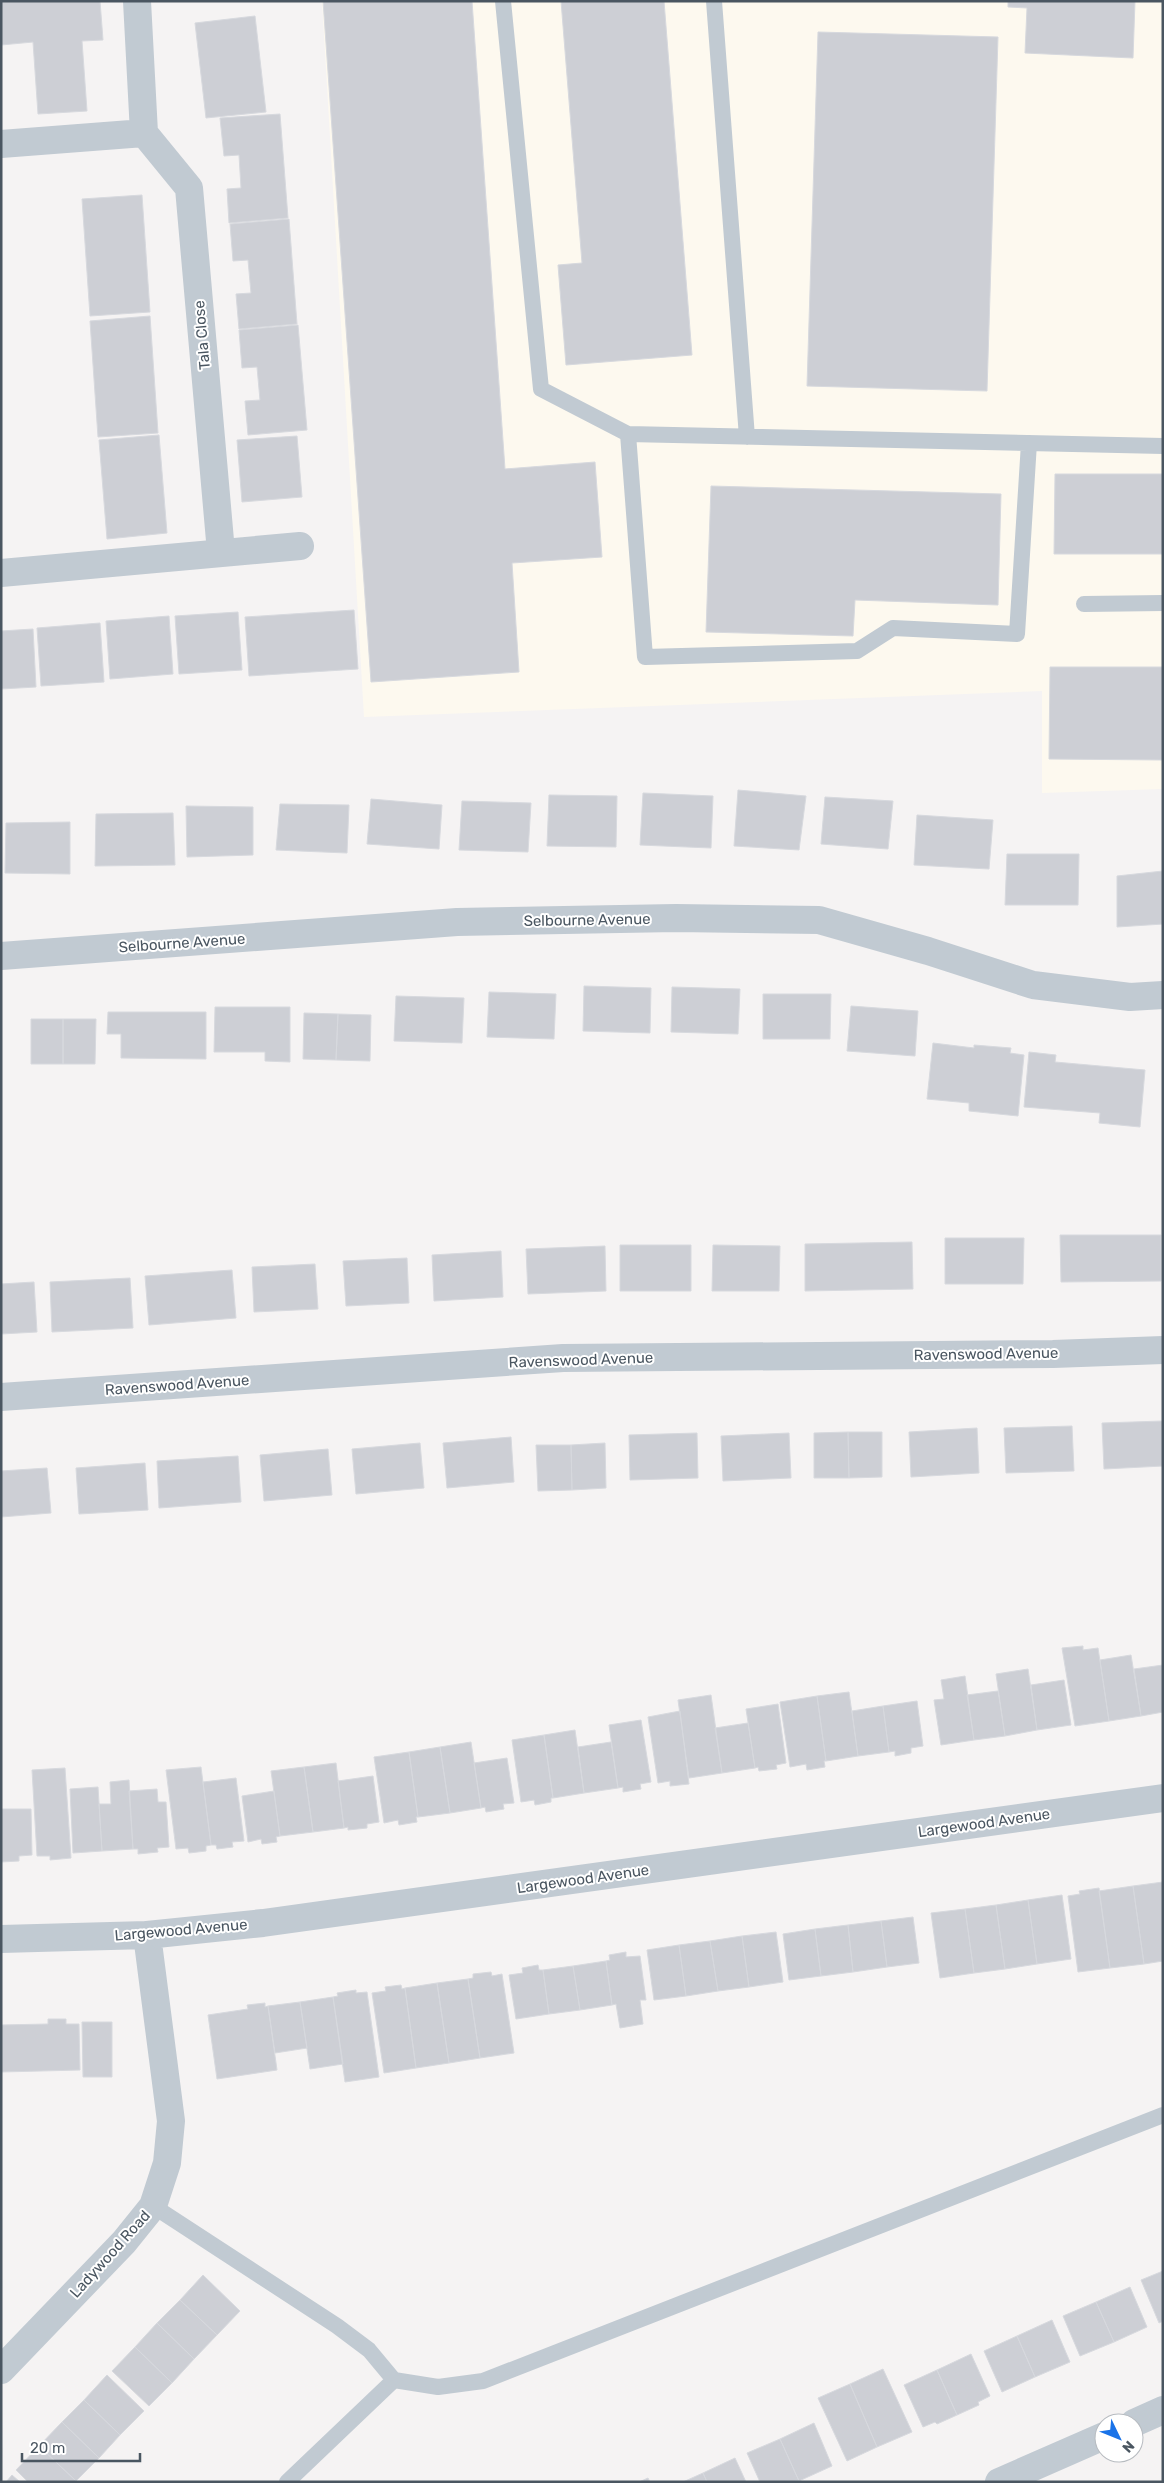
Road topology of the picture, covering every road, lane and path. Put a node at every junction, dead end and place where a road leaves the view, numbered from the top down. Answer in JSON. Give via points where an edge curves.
{"nodes":[{"id":1,"x":137,"y":1,"type":"edge"},
{"id":2,"x":503,"y":1,"type":"edge"},
{"id":3,"x":714,"y":1,"type":"edge"},
{"id":4,"x":144,"y":133,"type":"junction"},
{"id":5,"x":1,"y":144,"type":"edge"},
{"id":6,"x":628,"y":434,"type":"junction"},
{"id":7,"x":747,"y":437,"type":"junction"},
{"id":8,"x":1028,"y":443,"type":"junction"},
{"id":9,"x":1163,"y":446,"type":"edge"},
{"id":10,"x":300,"y":546,"type":"dead end"},
{"id":11,"x":220,"y":552,"type":"junction"},
{"id":12,"x":1,"y":573,"type":"edge"},
{"id":13,"x":1163,"y":603,"type":"edge"},
{"id":14,"x":1084,"y":604,"type":"dead end"},
{"id":15,"x":1,"y":956,"type":"edge"},
{"id":16,"x":1163,"y":995,"type":"edge"},
{"id":17,"x":1163,"y":1350,"type":"edge"},
{"id":18,"x":1,"y":1397,"type":"edge"},
{"id":19,"x":1163,"y":1798,"type":"edge"},
{"id":20,"x":147,"y":1935,"type":"junction"},
{"id":21,"x":1,"y":1939,"type":"edge"},
{"id":22,"x":1163,"y":2115,"type":"edge"},
{"id":23,"x":153,"y":2206,"type":"junction"},
{"id":24,"x":1,"y":2370,"type":"edge"},
{"id":25,"x":394,"y":2380,"type":"junction"},
{"id":26,"x":1163,"y":2410,"type":"edge"},
{"id":27,"x":1144,"y":2419,"type":"edge"},
{"id":28,"x":1094,"y":2440,"type":"edge"},
{"id":29,"x":287,"y":2482,"type":"edge"},
{"id":30,"x":999,"y":2482,"type":"edge"}],
"edges":[{"from":1,"to":4,"type":"street"},
{"from":2,"to":6,"type":"lane","via":[[541,389]]},
{"from":3,"to":7,"type":"lane"},
{"from":4,"to":5,"type":"street"},
{"from":4,"to":11,"type":"street","name":"Tala Close","via":[[189,188]]},
{"from":6,"to":7,"type":"lane"},
{"from":6,"to":8,"type":"lane","via":[[645,657],[857,650],[893,628],[1017,634]]},
{"from":7,"to":8,"type":"lane"},
{"from":8,"to":9,"type":"lane"},
{"from":10,"to":11,"type":"street"},
{"from":11,"to":12,"type":"street"},
{"from":13,"to":14,"type":"lane"},
{"from":15,"to":16,"type":"street","name":"Selbourne Avenue","via":[[457,922],[676,918],[820,920],[1033,985],[1130,997]]},
{"from":17,"to":18,"type":"street","name":"Ravenswood Avenue","via":[[1053,1354],[563,1358]]},
{"from":19,"to":20,"type":"street","name":"Largewood Avenue","via":[[273,1922]]},
{"from":20,"to":21,"type":"street","name":"Largewood Avenue"},
{"from":20,"to":23,"type":"street","name":"Ladywood Road","via":[[171,2121],[166,2163]]},
{"from":22,"to":25,"type":"lane","via":[[482,2381],[438,2387]]},
{"from":23,"to":24,"type":"street","name":"Ladywood Road","via":[[124,2242]]},
{"from":23,"to":25,"type":"lane","via":[[337,2326],[369,2350]]},
{"from":25,"to":29,"type":"lane"},
{"from":26,"to":27,"type":"street"},
{"from":28,"to":30,"type":"street"}]}
